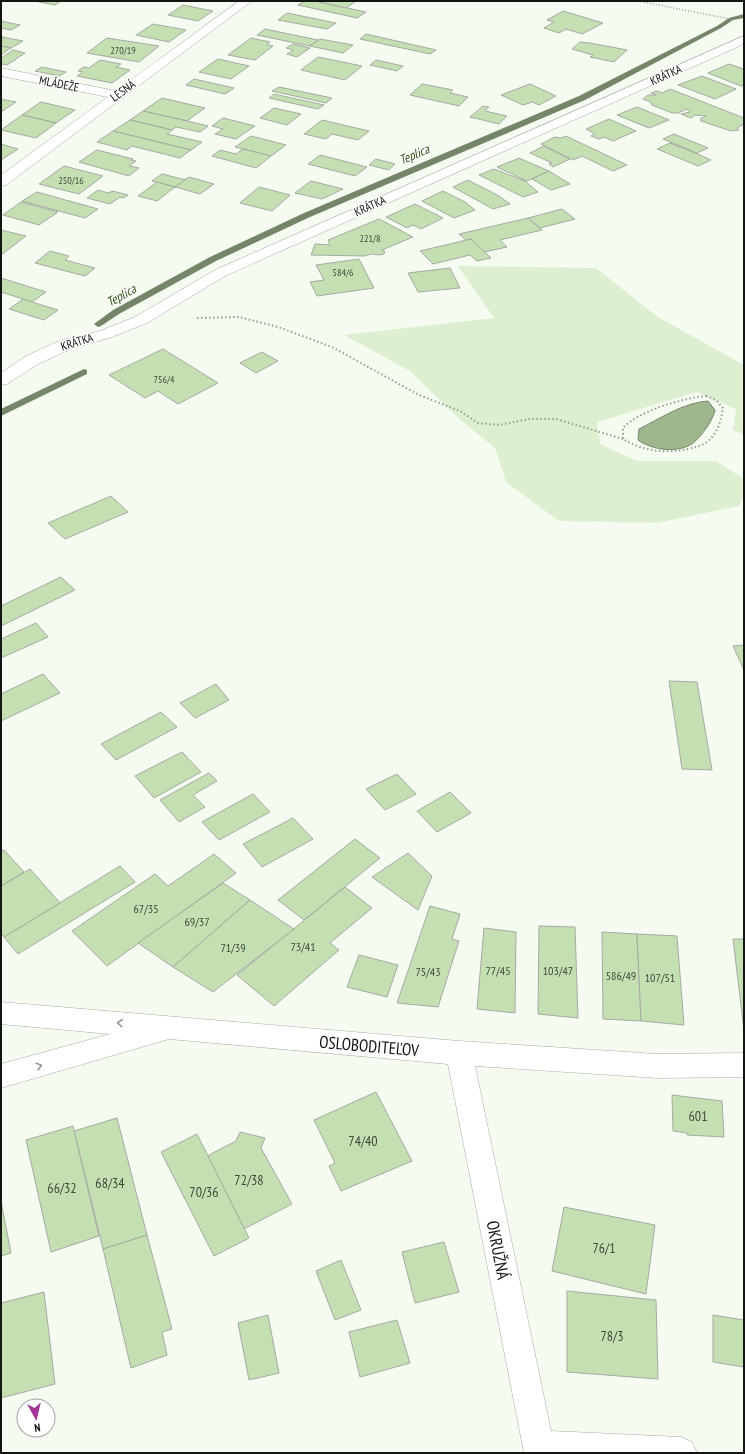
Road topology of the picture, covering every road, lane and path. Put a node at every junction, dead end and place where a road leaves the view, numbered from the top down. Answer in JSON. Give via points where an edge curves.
{"nodes":[{"id":1,"x":246,"y":1,"type":"edge"},
{"id":2,"x":638,"y":1,"type":"edge"},
{"id":3,"x":715,"y":15,"type":"dead end"},
{"id":4,"x":744,"y":40,"type":"edge"},
{"id":5,"x":1,"y":72,"type":"edge"},
{"id":6,"x":118,"y":96,"type":"junction"},
{"id":7,"x":1,"y":182,"type":"edge"},
{"id":8,"x":194,"y":318,"type":"dead end"},
{"id":9,"x":1,"y":380,"type":"edge"},
{"id":10,"x":623,"y":439,"type":"junction"},
{"id":11,"x":1,"y":1013,"type":"edge"},
{"id":12,"x":173,"y":1028,"type":"junction"},
{"id":13,"x":459,"y":1053,"type":"junction"},
{"id":14,"x":744,"y":1065,"type":"edge"},
{"id":15,"x":1,"y":1076,"type":"edge"},
{"id":16,"x":539,"y":1450,"type":"edge"},
{"id":17,"x":681,"y":1453,"type":"edge"}],
"edges":[{"from":1,"to":6,"type":"street","name":"LESNÁ"},
{"from":2,"to":3,"type":"path"},
{"from":4,"to":9,"type":"street","name":"KRÁTKA","via":[[220,274],[141,320],[106,334],[65,344],[32,360]]},
{"from":5,"to":6,"type":"street","name":"MLÁDEŽE"},
{"from":6,"to":7,"type":"street","name":"LESNÁ"},
{"from":8,"to":10,"type":"path","via":[[239,316],[278,327],[332,347],[419,395],[460,411],[478,423],[499,425],[530,419],[556,419]]},
{"from":10,"to":10,"type":"path","via":[[632,445],[658,452],[676,452],[703,445],[716,430],[723,408],[716,400],[706,396],[674,402],[630,420],[623,428]]},
{"from":12,"to":11,"type":"street","one_way":true},
{"from":12,"to":13,"type":"street","name":"OSLOBODITEĽOV"},
{"from":15,"to":12,"type":"street","name":"OSLOBODITEĽOV","one_way":true},
{"from":13,"to":14,"type":"street","name":"OSLOBODITEĽOV","via":[[658,1066]]},
{"from":13,"to":16,"type":"street","name":"OKRUŽNÁ"},
{"from":16,"to":17,"type":"street","name":"OKRUŽNÁ"}]}
